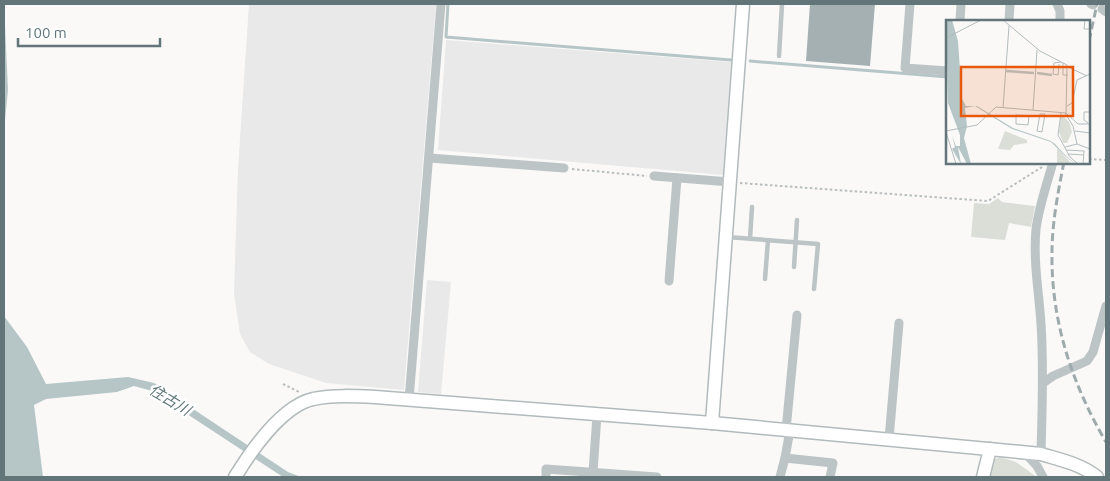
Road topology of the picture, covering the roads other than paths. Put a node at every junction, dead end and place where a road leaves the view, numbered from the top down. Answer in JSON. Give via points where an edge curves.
{"nodes":[{"id":1,"x":441,"y":4,"type":"edge"},
{"id":2,"x":743,"y":4,"type":"edge"},
{"id":3,"x":782,"y":4,"type":"edge"},
{"id":4,"x":910,"y":4,"type":"edge"},
{"id":5,"x":961,"y":4,"type":"edge"},
{"id":6,"x":1010,"y":4,"type":"edge"},
{"id":7,"x":1057,"y":4,"type":"edge"},
{"id":8,"x":1092,"y":4,"type":"edge"},
{"id":9,"x":1105,"y":10,"type":"edge"},
{"id":10,"x":960,"y":20,"type":"edge"},
{"id":11,"x":1009,"y":20,"type":"edge"},
{"id":12,"x":1060,"y":20,"type":"edge"},
{"id":13,"x":778,"y":56,"type":"dead end"},
{"id":14,"x":946,"y":71,"type":"edge"},
{"id":15,"x":428,"y":158,"type":"junction"},
{"id":16,"x":1053,"y":164,"type":"edge"},
{"id":17,"x":564,"y":168,"type":"road end"},
{"id":18,"x":654,"y":176,"type":"road end"},
{"id":19,"x":677,"y":178,"type":"junction"},
{"id":20,"x":730,"y":182,"type":"junction"},
{"id":21,"x":752,"y":207,"type":"dead end"},
{"id":22,"x":797,"y":220,"type":"dead end"},
{"id":23,"x":726,"y":237,"type":"junction"},
{"id":24,"x":750,"y":239,"type":"junction"},
{"id":25,"x":768,"y":240,"type":"junction"},
{"id":26,"x":796,"y":242,"type":"junction"},
{"id":27,"x":794,"y":267,"type":"dead end"},
{"id":28,"x":765,"y":279,"type":"dead end"},
{"id":29,"x":669,"y":281,"type":"dead end"},
{"id":30,"x":814,"y":289,"type":"dead end"},
{"id":31,"x":1106,"y":306,"type":"edge"},
{"id":32,"x":797,"y":315,"type":"dead end"},
{"id":33,"x":899,"y":323,"type":"dead end"},
{"id":34,"x":1043,"y":383,"type":"junction"},
{"id":35,"x":409,"y":400,"type":"junction"},
{"id":36,"x":597,"y":415,"type":"junction"},
{"id":37,"x":712,"y":423,"type":"junction"},
{"id":38,"x":788,"y":430,"type":"junction"},
{"id":39,"x":889,"y":440,"type":"junction"},
{"id":40,"x":990,"y":449,"type":"junction"},
{"id":41,"x":1025,"y":453,"type":"junction"},
{"id":42,"x":1041,"y":454,"type":"junction"},
{"id":43,"x":784,"y":458,"type":"junction"},
{"id":44,"x":591,"y":474,"type":"edge"},
{"id":45,"x":236,"y":475,"type":"edge"},
{"id":46,"x":546,"y":477,"type":"edge"},
{"id":47,"x":657,"y":477,"type":"edge"},
{"id":48,"x":780,"y":477,"type":"edge"},
{"id":49,"x":830,"y":477,"type":"edge"},
{"id":50,"x":983,"y":477,"type":"edge"},
{"id":51,"x":1043,"y":477,"type":"edge"},
{"id":52,"x":1097,"y":477,"type":"edge"}],
"edges":[{"from":1,"to":15,"type":"street"},
{"from":2,"to":20,"type":"street"},
{"from":3,"to":13,"type":"lane"},
{"from":4,"to":14,"type":"street","via":[[905,68]]},
{"from":5,"to":10,"type":"street"},
{"from":6,"to":11,"type":"street"},
{"from":7,"to":12,"type":"street"},
{"from":8,"to":9,"type":"lane"},
{"from":15,"to":17,"type":"street"},
{"from":15,"to":35,"type":"street"},
{"from":16,"to":34,"type":"street","via":[[1036,227]]},
{"from":18,"to":19,"type":"street"},
{"from":19,"to":20,"type":"street"},
{"from":19,"to":29,"type":"street"},
{"from":20,"to":23,"type":"street"},
{"from":21,"to":24,"type":"lane"},
{"from":22,"to":26,"type":"lane"},
{"from":23,"to":24,"type":"lane"},
{"from":23,"to":37,"type":"street"},
{"from":24,"to":25,"type":"lane"},
{"from":25,"to":26,"type":"lane"},
{"from":25,"to":28,"type":"lane"},
{"from":26,"to":27,"type":"lane"},
{"from":26,"to":30,"type":"lane","via":[[818,244]]},
{"from":31,"to":34,"type":"street","via":[[1093,352],[1087,361]]},
{"from":32,"to":38,"type":"street"},
{"from":33,"to":39,"type":"street"},
{"from":34,"to":42,"type":"street"},
{"from":35,"to":36,"type":"street"},
{"from":35,"to":45,"type":"street","via":[[340,396],[312,400],[295,407],[275,423]]},
{"from":36,"to":37,"type":"street"},
{"from":36,"to":44,"type":"street"},
{"from":37,"to":38,"type":"street"},
{"from":38,"to":39,"type":"street"},
{"from":38,"to":43,"type":"street"},
{"from":39,"to":40,"type":"street"},
{"from":40,"to":41,"type":"street"},
{"from":40,"to":50,"type":"street"},
{"from":41,"to":42,"type":"street"},
{"from":41,"to":51,"type":"street"},
{"from":42,"to":52,"type":"street","via":[[1074,464]]},
{"from":43,"to":48,"type":"street"},
{"from":43,"to":49,"type":"street","via":[[833,463]]},
{"from":44,"to":46,"type":"street","via":[[546,469]]},
{"from":44,"to":47,"type":"street"}]}
